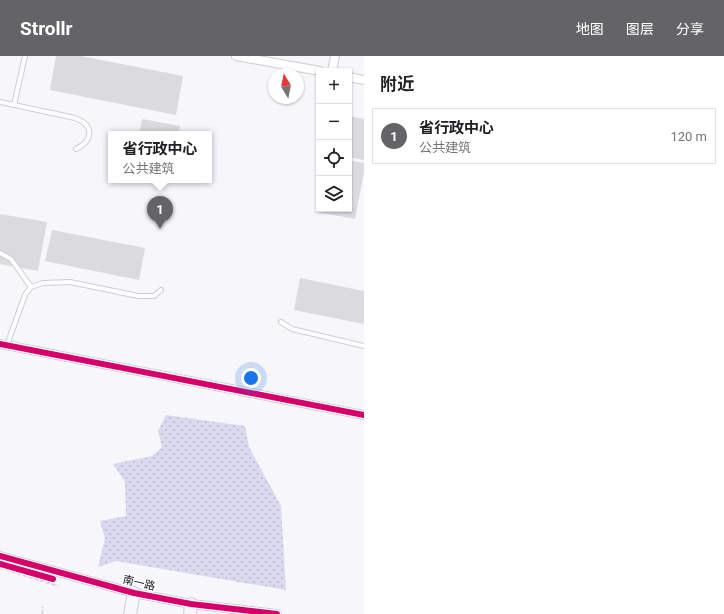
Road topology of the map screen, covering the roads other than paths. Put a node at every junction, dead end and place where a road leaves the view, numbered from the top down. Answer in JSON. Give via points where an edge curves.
{"nodes":[{"id":1,"x":25,"y":56,"type":"edge"},
{"id":2,"x":236,"y":56,"type":"edge"},
{"id":3,"x":335,"y":56,"type":"edge"},
{"id":4,"x":333,"y":68,"type":"edge"},
{"id":5,"x":316,"y":70,"type":"edge"},
{"id":6,"x":352,"y":78,"type":"edge"},
{"id":7,"x":364,"y":80,"type":"edge"},
{"id":8,"x":0,"y":102,"type":"edge"},
{"id":9,"x":14,"y":105,"type":"junction"},
{"id":10,"x":76,"y":149,"type":"dead end"},
{"id":11,"x":0,"y":253,"type":"edge"},
{"id":12,"x":31,"y":287,"type":"junction"},
{"id":13,"x":161,"y":290,"type":"dead end"},
{"id":14,"x":281,"y":322,"type":"dead end"},
{"id":15,"x":3,"y":345,"type":"edge"},
{"id":16,"x":364,"y":346,"type":"edge"},
{"id":17,"x":364,"y":414,"type":"edge"},
{"id":18,"x":0,"y":556,"type":"edge"},
{"id":19,"x":134,"y":593,"type":"junction"},
{"id":20,"x":191,"y":609,"type":"edge"},
{"id":21,"x":130,"y":614,"type":"edge"},
{"id":22,"x":277,"y":614,"type":"edge"}],
"edges":[{"from":1,"to":9,"type":"lane"},
{"from":2,"to":5,"type":"street"},
{"from":3,"to":4,"type":"street"},
{"from":6,"to":7,"type":"street"},
{"from":8,"to":9,"type":"lane"},
{"from":9,"to":10,"type":"lane","via":[[85,122],[90,134],[84,145]]},
{"from":11,"to":12,"type":"lane","via":[[11,259]]},
{"from":12,"to":13,"type":"lane","via":[[43,283],[70,282],[138,296],[154,296]]},
{"from":12,"to":15,"type":"lane"},
{"from":14,"to":16,"type":"lane","via":[[292,329]]},
{"from":15,"to":17,"type":"street"},
{"from":18,"to":19,"type":"street","name":"南一路"},
{"from":19,"to":20,"type":"street","name":"南一路"},
{"from":19,"to":21,"type":"street"},
{"from":20,"to":22,"type":"street","name":"南一路"}]}
